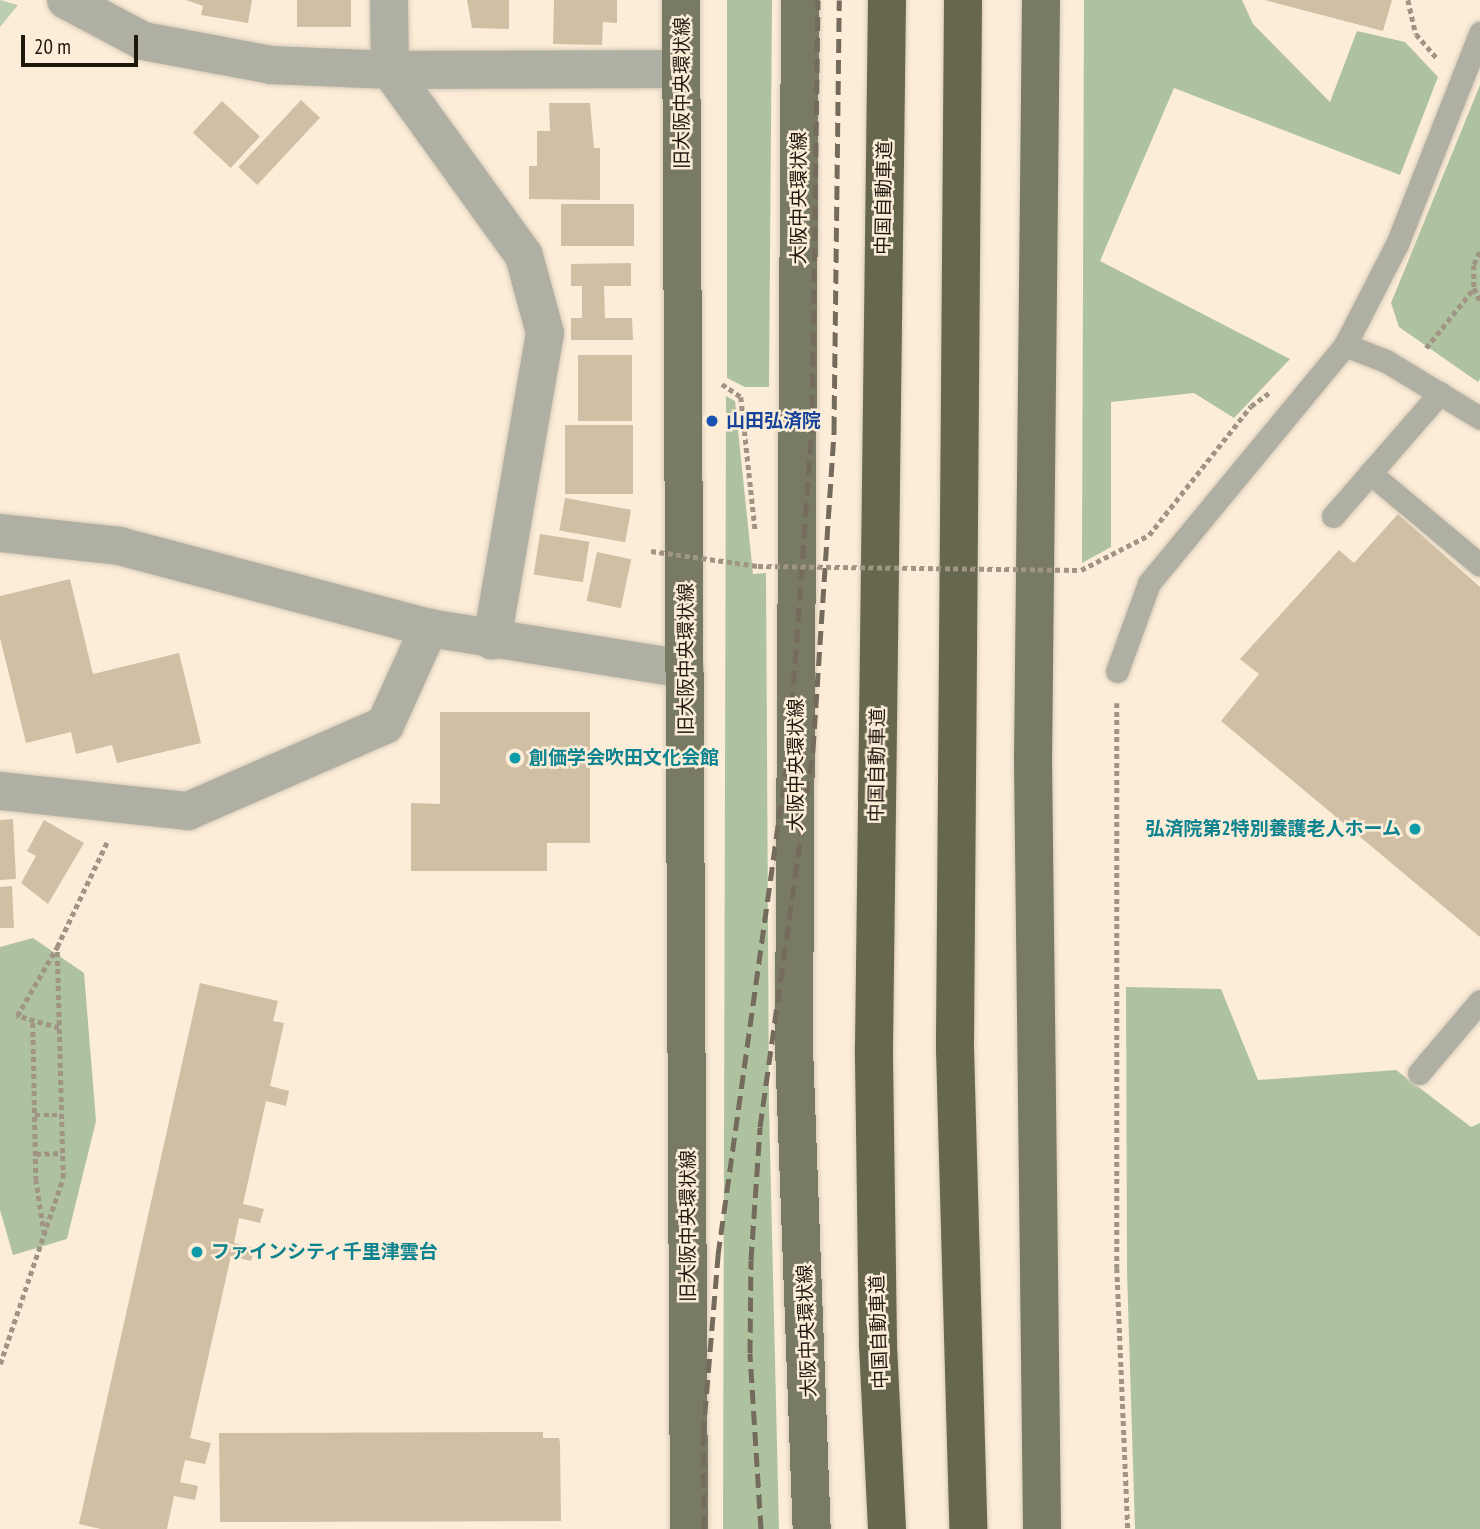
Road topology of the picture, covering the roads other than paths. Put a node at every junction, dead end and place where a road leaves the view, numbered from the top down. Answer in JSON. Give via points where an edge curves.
{"nodes":[{"id":1,"x":66,"y":0,"type":"edge"},
{"id":2,"x":389,"y":0,"type":"edge"},
{"id":3,"x":681,"y":0,"type":"edge"},
{"id":4,"x":800,"y":0,"type":"edge"},
{"id":5,"x":887,"y":0,"type":"edge"},
{"id":6,"x":963,"y":0,"type":"edge"},
{"id":7,"x":1041,"y":0,"type":"edge"},
{"id":8,"x":1480,"y":33,"type":"edge"},
{"id":9,"x":680,"y":69,"type":"junction"},
{"id":10,"x":390,"y":70,"type":"junction"},
{"id":11,"x":1345,"y":345,"type":"junction"},
{"id":12,"x":1440,"y":393,"type":"junction"},
{"id":13,"x":1480,"y":418,"type":"edge"},
{"id":14,"x":1370,"y":473,"type":"junction"},
{"id":15,"x":1333,"y":516,"type":"dead end"},
{"id":16,"x":0,"y":533,"type":"edge"},
{"id":17,"x":1480,"y":565,"type":"edge"},
{"id":18,"x":429,"y":628,"type":"junction"},
{"id":19,"x":492,"y":640,"type":"junction"},
{"id":20,"x":685,"y":669,"type":"junction"},
{"id":21,"x":1116,"y":671,"type":"road end"},
{"id":22,"x":0,"y":791,"type":"edge"},
{"id":23,"x":1480,"y":1002,"type":"edge"},
{"id":24,"x":1419,"y":1073,"type":"dead end"},
{"id":25,"x":689,"y":1529,"type":"edge"},
{"id":26,"x":812,"y":1529,"type":"edge"},
{"id":27,"x":887,"y":1529,"type":"edge"},
{"id":28,"x":968,"y":1529,"type":"edge"},
{"id":29,"x":1042,"y":1529,"type":"edge"}],
"edges":[{"from":1,"to":10,"type":"street","via":[[143,41],[271,65]]},
{"from":2,"to":10,"type":"street"},
{"from":3,"to":9,"type":"main road","name":"旧大阪中央環状線"},
{"from":4,"to":26,"type":"main road","name":"大阪中央環状線","via":[[794,1047]]},
{"from":5,"to":27,"type":"highway","name":"中国自動車道","via":[[874,1048],[878,1344]]},
{"from":6,"to":28,"type":"highway","via":[[955,1049]]},
{"from":7,"to":29,"type":"main road","via":[[1033,799]]},
{"from":8,"to":11,"type":"lane","via":[[1398,244]]},
{"from":9,"to":10,"type":"street"},
{"from":9,"to":20,"type":"main road","name":"旧大阪中央環状線"},
{"from":10,"to":19,"type":"street","via":[[524,256],[545,333]]},
{"from":11,"to":12,"type":"lane"},
{"from":11,"to":21,"type":"lane","via":[[1149,583]]},
{"from":12,"to":13,"type":"lane"},
{"from":12,"to":14,"type":"lane"},
{"from":14,"to":15,"type":"lane"},
{"from":14,"to":17,"type":"lane"},
{"from":16,"to":18,"type":"street","via":[[119,546]]},
{"from":18,"to":19,"type":"street"},
{"from":18,"to":22,"type":"street","via":[[385,725],[188,811]]},
{"from":19,"to":20,"type":"street"},
{"from":20,"to":25,"type":"main road","name":"旧大阪中央環状線"},
{"from":23,"to":24,"type":"lane"}]}
